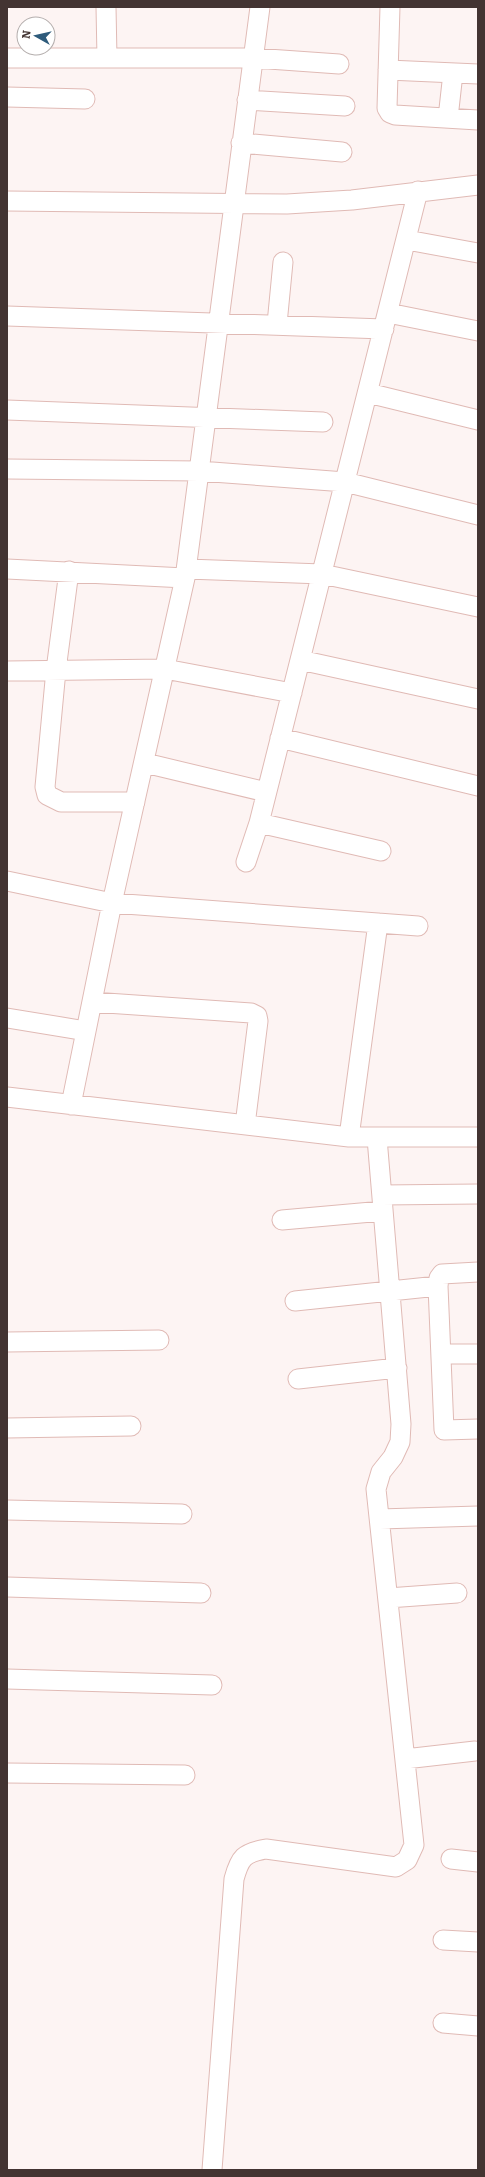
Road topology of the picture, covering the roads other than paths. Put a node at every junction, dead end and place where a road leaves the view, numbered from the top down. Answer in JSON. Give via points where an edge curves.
{"nodes":[{"id":1,"x":106,"y":7,"type":"edge"},
{"id":2,"x":260,"y":7,"type":"edge"},
{"id":3,"x":390,"y":7,"type":"edge"},
{"id":4,"x":7,"y":58,"type":"edge"},
{"id":5,"x":107,"y":58,"type":"junction"},
{"id":6,"x":253,"y":58,"type":"junction"},
{"id":7,"x":339,"y":64,"type":"dead end"},
{"id":8,"x":388,"y":70,"type":"junction"},
{"id":9,"x":453,"y":73,"type":"junction"},
{"id":10,"x":478,"y":74,"type":"edge"},
{"id":11,"x":7,"y":98,"type":"edge"},
{"id":12,"x":85,"y":100,"type":"dead end"},
{"id":13,"x":247,"y":100,"type":"junction"},
{"id":14,"x":345,"y":106,"type":"dead end"},
{"id":15,"x":448,"y":118,"type":"junction"},
{"id":16,"x":478,"y":120,"type":"edge"},
{"id":17,"x":241,"y":143,"type":"junction"},
{"id":18,"x":342,"y":152,"type":"dead end"},
{"id":19,"x":478,"y":185,"type":"edge"},
{"id":20,"x":418,"y":191,"type":"junction"},
{"id":21,"x":7,"y":200,"type":"edge"},
{"id":22,"x":233,"y":204,"type":"junction"},
{"id":23,"x":407,"y":240,"type":"junction"},
{"id":24,"x":478,"y":253,"type":"edge"},
{"id":25,"x":283,"y":262,"type":"dead end"},
{"id":26,"x":7,"y":316,"type":"edge"},
{"id":27,"x":386,"y":321,"type":"junction"},
{"id":28,"x":218,"y":322,"type":"junction"},
{"id":29,"x":277,"y":324,"type":"junction"},
{"id":30,"x":478,"y":331,"type":"edge"},
{"id":31,"x":368,"y":393,"type":"junction"},
{"id":32,"x":7,"y":410,"type":"edge"},
{"id":33,"x":206,"y":417,"type":"junction"},
{"id":34,"x":478,"y":420,"type":"edge"},
{"id":35,"x":323,"y":422,"type":"dead end"},
{"id":36,"x":7,"y":470,"type":"edge"},
{"id":37,"x":199,"y":471,"type":"junction"},
{"id":38,"x":345,"y":482,"type":"junction"},
{"id":39,"x":478,"y":515,"type":"edge"},
{"id":40,"x":7,"y":569,"type":"edge"},
{"id":41,"x":69,"y":571,"type":"junction"},
{"id":42,"x":186,"y":573,"type":"junction"},
{"id":43,"x":322,"y":574,"type":"junction"},
{"id":44,"x":478,"y":607,"type":"edge"},
{"id":45,"x":300,"y":660,"type":"junction"},
{"id":46,"x":165,"y":669,"type":"junction"},
{"id":47,"x":56,"y":670,"type":"junction"},
{"id":48,"x":7,"y":671,"type":"edge"},
{"id":49,"x":292,"y":693,"type":"junction"},
{"id":50,"x":478,"y":699,"type":"edge"},
{"id":51,"x":280,"y":738,"type":"junction"},
{"id":52,"x":145,"y":763,"type":"junction"},
{"id":53,"x":478,"y":786,"type":"edge"},
{"id":54,"x":266,"y":792,"type":"junction"},
{"id":55,"x":135,"y":802,"type":"junction"},
{"id":56,"x":259,"y":823,"type":"junction"},
{"id":57,"x":381,"y":851,"type":"dead end"},
{"id":58,"x":246,"y":862,"type":"dead end"},
{"id":59,"x":7,"y":881,"type":"edge"},
{"id":60,"x":112,"y":903,"type":"junction"},
{"id":61,"x":378,"y":923,"type":"junction"},
{"id":62,"x":418,"y":926,"type":"dead end"},
{"id":63,"x":92,"y":1002,"type":"junction"},
{"id":64,"x":7,"y":1018,"type":"edge"},
{"id":65,"x":86,"y":1031,"type":"junction"},
{"id":66,"x":7,"y":1097,"type":"edge"},
{"id":67,"x":71,"y":1105,"type":"junction"},
{"id":68,"x":246,"y":1125,"type":"junction"},
{"id":69,"x":349,"y":1137,"type":"junction"},
{"id":70,"x":478,"y":1137,"type":"edge"},
{"id":71,"x":377,"y":1138,"type":"junction"},
{"id":72,"x":478,"y":1194,"type":"edge"},
{"id":73,"x":383,"y":1203,"type":"junction"},
{"id":74,"x":282,"y":1220,"type":"dead end"},
{"id":75,"x":478,"y":1272,"type":"edge"},
{"id":76,"x":438,"y":1286,"type":"junction"},
{"id":77,"x":390,"y":1290,"type":"junction"},
{"id":78,"x":295,"y":1301,"type":"dead end"},
{"id":79,"x":159,"y":1340,"type":"dead end"},
{"id":80,"x":7,"y":1342,"type":"edge"},
{"id":81,"x":441,"y":1354,"type":"junction"},
{"id":82,"x":478,"y":1354,"type":"edge"},
{"id":83,"x":397,"y":1368,"type":"junction"},
{"id":84,"x":298,"y":1379,"type":"dead end"},
{"id":85,"x":131,"y":1426,"type":"dead end"},
{"id":86,"x":7,"y":1428,"type":"edge"},
{"id":87,"x":478,"y":1429,"type":"edge"},
{"id":88,"x":7,"y":1510,"type":"edge"},
{"id":89,"x":182,"y":1514,"type":"dead end"},
{"id":90,"x":478,"y":1516,"type":"edge"},
{"id":91,"x":380,"y":1519,"type":"junction"},
{"id":92,"x":7,"y":1587,"type":"edge"},
{"id":93,"x":457,"y":1592,"type":"dead end"},
{"id":94,"x":201,"y":1593,"type":"dead end"},
{"id":95,"x":388,"y":1598,"type":"junction"},
{"id":96,"x":7,"y":1679,"type":"edge"},
{"id":97,"x":212,"y":1685,"type":"dead end"},
{"id":98,"x":475,"y":1751,"type":"dead end"},
{"id":99,"x":405,"y":1759,"type":"junction"},
{"id":100,"x":7,"y":1773,"type":"edge"},
{"id":101,"x":185,"y":1774,"type":"dead end"},
{"id":102,"x":450,"y":1859,"type":"dead end"},
{"id":103,"x":478,"y":1862,"type":"edge"},
{"id":104,"x":443,"y":1940,"type":"dead end"},
{"id":105,"x":478,"y":1942,"type":"edge"},
{"id":106,"x":443,"y":2023,"type":"dead end"},
{"id":107,"x":478,"y":2026,"type":"edge"},
{"id":108,"x":212,"y":2170,"type":"edge"}],
"edges":[{"from":1,"to":5,"type":"street"},
{"from":2,"to":6,"type":"street"},
{"from":3,"to":8,"type":"street"},
{"from":4,"to":5,"type":"street"},
{"from":5,"to":6,"type":"street"},
{"from":6,"to":7,"type":"street"},
{"from":6,"to":13,"type":"street"},
{"from":8,"to":9,"type":"street"},
{"from":8,"to":15,"type":"street","via":[[387,108],[390,113]]},
{"from":9,"to":10,"type":"street"},
{"from":9,"to":15,"type":"street"},
{"from":11,"to":12,"type":"street"},
{"from":13,"to":14,"type":"street"},
{"from":13,"to":17,"type":"street"},
{"from":15,"to":16,"type":"street"},
{"from":17,"to":18,"type":"street"},
{"from":17,"to":22,"type":"street"},
{"from":19,"to":20,"type":"street"},
{"from":20,"to":22,"type":"street","via":[[352,200]]},
{"from":20,"to":23,"type":"street"},
{"from":21,"to":22,"type":"street"},
{"from":22,"to":28,"type":"street"},
{"from":23,"to":24,"type":"street"},
{"from":23,"to":27,"type":"street"},
{"from":25,"to":29,"type":"street"},
{"from":26,"to":28,"type":"street"},
{"from":27,"to":29,"type":"street"},
{"from":27,"to":30,"type":"street"},
{"from":27,"to":31,"type":"street"},
{"from":28,"to":29,"type":"street"},
{"from":28,"to":33,"type":"street"},
{"from":31,"to":34,"type":"street"},
{"from":31,"to":38,"type":"street"},
{"from":32,"to":33,"type":"street"},
{"from":33,"to":35,"type":"street"},
{"from":33,"to":37,"type":"street"},
{"from":36,"to":37,"type":"street"},
{"from":37,"to":38,"type":"street"},
{"from":37,"to":42,"type":"street"},
{"from":38,"to":39,"type":"street"},
{"from":38,"to":43,"type":"street"},
{"from":40,"to":41,"type":"street"},
{"from":41,"to":42,"type":"street"},
{"from":41,"to":47,"type":"street"},
{"from":42,"to":43,"type":"street"},
{"from":42,"to":46,"type":"street"},
{"from":43,"to":44,"type":"street"},
{"from":43,"to":45,"type":"street"},
{"from":45,"to":49,"type":"street"},
{"from":45,"to":50,"type":"street"},
{"from":46,"to":47,"type":"street"},
{"from":46,"to":49,"type":"street"},
{"from":46,"to":52,"type":"street"},
{"from":47,"to":48,"type":"street"},
{"from":47,"to":55,"type":"street","via":[[45,787],[47,795],[61,802]]},
{"from":49,"to":51,"type":"street"},
{"from":51,"to":53,"type":"street"},
{"from":51,"to":54,"type":"street"},
{"from":52,"to":54,"type":"street"},
{"from":52,"to":55,"type":"street"},
{"from":54,"to":56,"type":"street"},
{"from":55,"to":60,"type":"street"},
{"from":56,"to":57,"type":"street"},
{"from":56,"to":58,"type":"street"},
{"from":59,"to":60,"type":"street"},
{"from":60,"to":61,"type":"street"},
{"from":60,"to":63,"type":"street"},
{"from":61,"to":62,"type":"street"},
{"from":61,"to":69,"type":"street"},
{"from":63,"to":65,"type":"street"},
{"from":63,"to":68,"type":"street","via":[[251,1013],[256,1016],[258,1021]]},
{"from":64,"to":65,"type":"street"},
{"from":65,"to":67,"type":"street"},
{"from":66,"to":67,"type":"street"},
{"from":67,"to":68,"type":"street"},
{"from":68,"to":69,"type":"street"},
{"from":69,"to":71,"type":"street"},
{"from":70,"to":71,"type":"street"},
{"from":71,"to":73,"type":"street"},
{"from":72,"to":73,"type":"street"},
{"from":73,"to":74,"type":"street"},
{"from":73,"to":77,"type":"street"},
{"from":75,"to":76,"type":"street","via":[[442,1274]]},
{"from":76,"to":77,"type":"street"},
{"from":76,"to":81,"type":"street"},
{"from":77,"to":78,"type":"street"},
{"from":77,"to":83,"type":"street"},
{"from":79,"to":80,"type":"street"},
{"from":81,"to":82,"type":"street"},
{"from":81,"to":87,"type":"street","via":[[444,1430]]},
{"from":83,"to":84,"type":"street"},
{"from":83,"to":91,"type":"street","via":[[402,1424],[400,1442],[381,1472],[376,1489]]},
{"from":85,"to":86,"type":"street"},
{"from":88,"to":89,"type":"street"},
{"from":90,"to":91,"type":"street"},
{"from":91,"to":95,"type":"street"},
{"from":92,"to":94,"type":"street"},
{"from":93,"to":95,"type":"street"},
{"from":95,"to":99,"type":"street"},
{"from":96,"to":97,"type":"street"},
{"from":98,"to":99,"type":"street"},
{"from":99,"to":108,"type":"street","via":[[414,1846],[407,1860],[396,1867],[266,1849],[250,1852],[238,1863],[234,1879]]},
{"from":100,"to":101,"type":"street"},
{"from":102,"to":103,"type":"street"},
{"from":104,"to":105,"type":"street"},
{"from":106,"to":107,"type":"street"}]}
